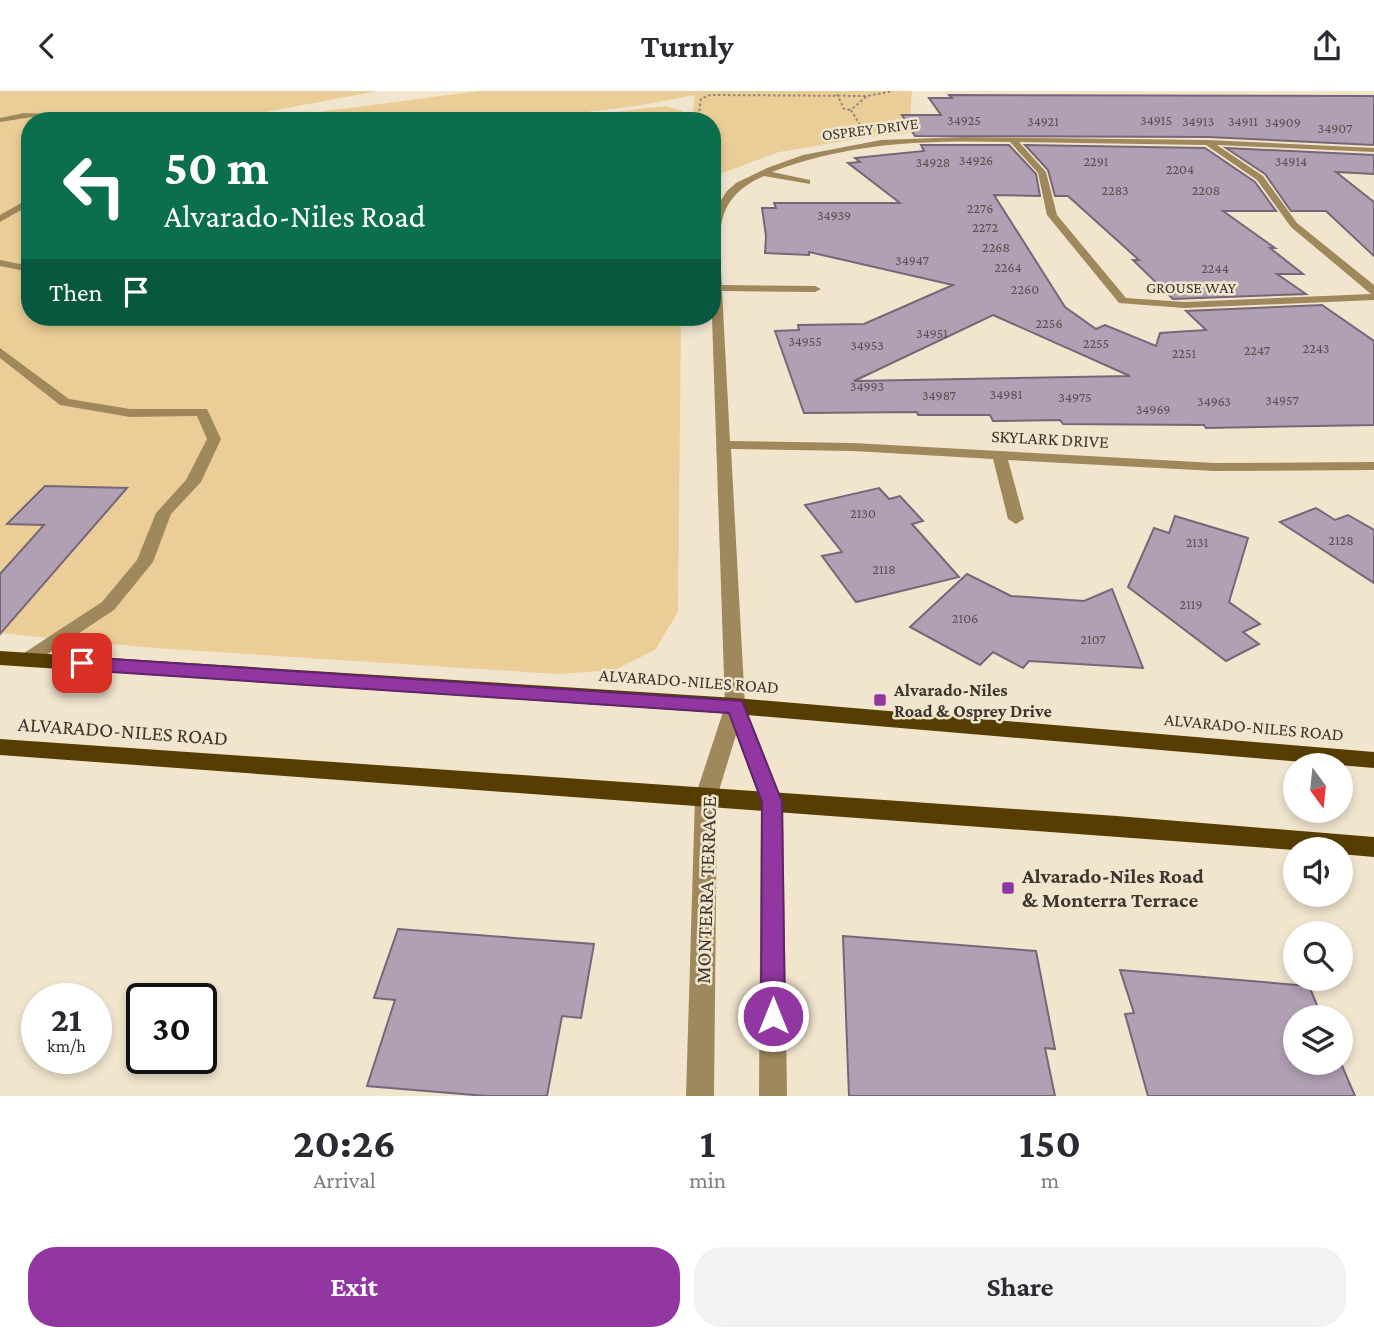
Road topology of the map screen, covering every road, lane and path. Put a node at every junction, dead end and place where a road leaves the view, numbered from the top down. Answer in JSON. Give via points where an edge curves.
{"nodes":[{"id":1,"x":893,"y":91,"type":"edge"},
{"id":2,"x":789,"y":92,"type":"edge"},
{"id":3,"x":837,"y":94,"type":"junction"},
{"id":4,"x":867,"y":96,"type":"junction"},
{"id":5,"x":851,"y":110,"type":"junction"},
{"id":6,"x":698,"y":112,"type":"edge"},
{"id":7,"x":21,"y":118,"type":"edge"},
{"id":8,"x":0,"y":120,"type":"edge"},
{"id":9,"x":1013,"y":140,"type":"junction"},
{"id":10,"x":1208,"y":142,"type":"junction"},
{"id":11,"x":876,"y":144,"type":"junction"},
{"id":12,"x":1374,"y":150,"type":"edge"},
{"id":13,"x":764,"y":173,"type":"junction"},
{"id":14,"x":807,"y":182,"type":"dead end"},
{"id":15,"x":21,"y":206,"type":"edge"},
{"id":16,"x":721,"y":207,"type":"edge"},
{"id":17,"x":21,"y":217,"type":"edge"},
{"id":18,"x":1,"y":218,"type":"edge"},
{"id":19,"x":0,"y":263,"type":"edge"},
{"id":20,"x":21,"y":267,"type":"edge"},
{"id":21,"x":721,"y":288,"type":"edge"},
{"id":22,"x":815,"y":289,"type":"dead end"},
{"id":23,"x":1374,"y":291,"type":"edge"},
{"id":24,"x":1374,"y":297,"type":"edge"},
{"id":25,"x":716,"y":326,"type":"edge"},
{"id":26,"x":0,"y":352,"type":"edge"},
{"id":27,"x":724,"y":445,"type":"junction"},
{"id":28,"x":1000,"y":456,"type":"junction"},
{"id":29,"x":1374,"y":466,"type":"edge"},
{"id":30,"x":1016,"y":519,"type":"dead end"},
{"id":31,"x":0,"y":658,"type":"edge"},
{"id":32,"x":27,"y":660,"type":"junction"},
{"id":33,"x":735,"y":706,"type":"junction"},
{"id":34,"x":0,"y":747,"type":"edge"},
{"id":35,"x":1374,"y":760,"type":"edge"},
{"id":36,"x":706,"y":797,"type":"junction"},
{"id":37,"x":772,"y":802,"type":"junction"},
{"id":38,"x":1374,"y":847,"type":"edge"},
{"id":39,"x":700,"y":1096,"type":"edge"},
{"id":40,"x":773,"y":1096,"type":"edge"}],
"edges":[{"from":1,"to":4,"type":"path"},
{"from":2,"to":3,"type":"path"},
{"from":2,"to":6,"type":"path","via":[[710,95],[701,99]]},
{"from":3,"to":4,"type":"path"},
{"from":3,"to":5,"type":"path","via":[[844,109]]},
{"from":4,"to":5,"type":"path"},
{"from":5,"to":11,"type":"path"},
{"from":7,"to":8,"type":"street"},
{"from":9,"to":10,"type":"street","name":"OSPREY DRIVE"},
{"from":9,"to":11,"type":"street","name":"OSPREY DRIVE"},
{"from":9,"to":24,"type":"street","name":"GROUSE WAY","via":[[1042,172],[1052,215],[1123,301],[1184,305]]},
{"from":10,"to":12,"type":"street","name":"OSPREY DRIVE"},
{"from":10,"to":23,"type":"street","via":[[1260,178],[1294,225]]},
{"from":11,"to":13,"type":"street","name":"OSPREY DRIVE","via":[[814,153]]},
{"from":13,"to":14,"type":"street"},
{"from":13,"to":16,"type":"street","name":"OSPREY DRIVE","via":[[730,192]]},
{"from":15,"to":18,"type":"street"},
{"from":17,"to":18,"type":"street"},
{"from":19,"to":20,"type":"street"},
{"from":21,"to":22,"type":"street"},
{"from":25,"to":27,"type":"street","name":"OSPREY DRIVE"},
{"from":26,"to":32,"type":"street","via":[[65,402],[130,413],[202,412],[214,439],[193,482],[164,513],[145,562],[108,606]]},
{"from":27,"to":28,"type":"street","name":"SKYLARK DRIVE"},
{"from":27,"to":33,"type":"street","name":"OSPREY DRIVE"},
{"from":28,"to":29,"type":"street","name":"SKYLARK DRIVE","via":[[1215,467]]},
{"from":28,"to":30,"type":"street"},
{"from":31,"to":32,"type":"main road","name":"ALVARADO-NILES ROAD"},
{"from":32,"to":33,"type":"main road","name":"ALVARADO-NILES ROAD"},
{"from":33,"to":35,"type":"main road","name":"ALVARADO-NILES ROAD"},
{"from":33,"to":36,"type":"street","name":"MONTERRA TERRACE"},
{"from":33,"to":37,"type":"street"},
{"from":34,"to":36,"type":"main road","name":"ALVARADO-NILES ROAD"},
{"from":36,"to":37,"type":"main road","name":"ALVARADO-NILES ROAD"},
{"from":36,"to":39,"type":"street","name":"MONTERRA TERRACE"},
{"from":37,"to":38,"type":"main road","name":"ALVARADO-NILES ROAD"},
{"from":37,"to":40,"type":"street"}]}
